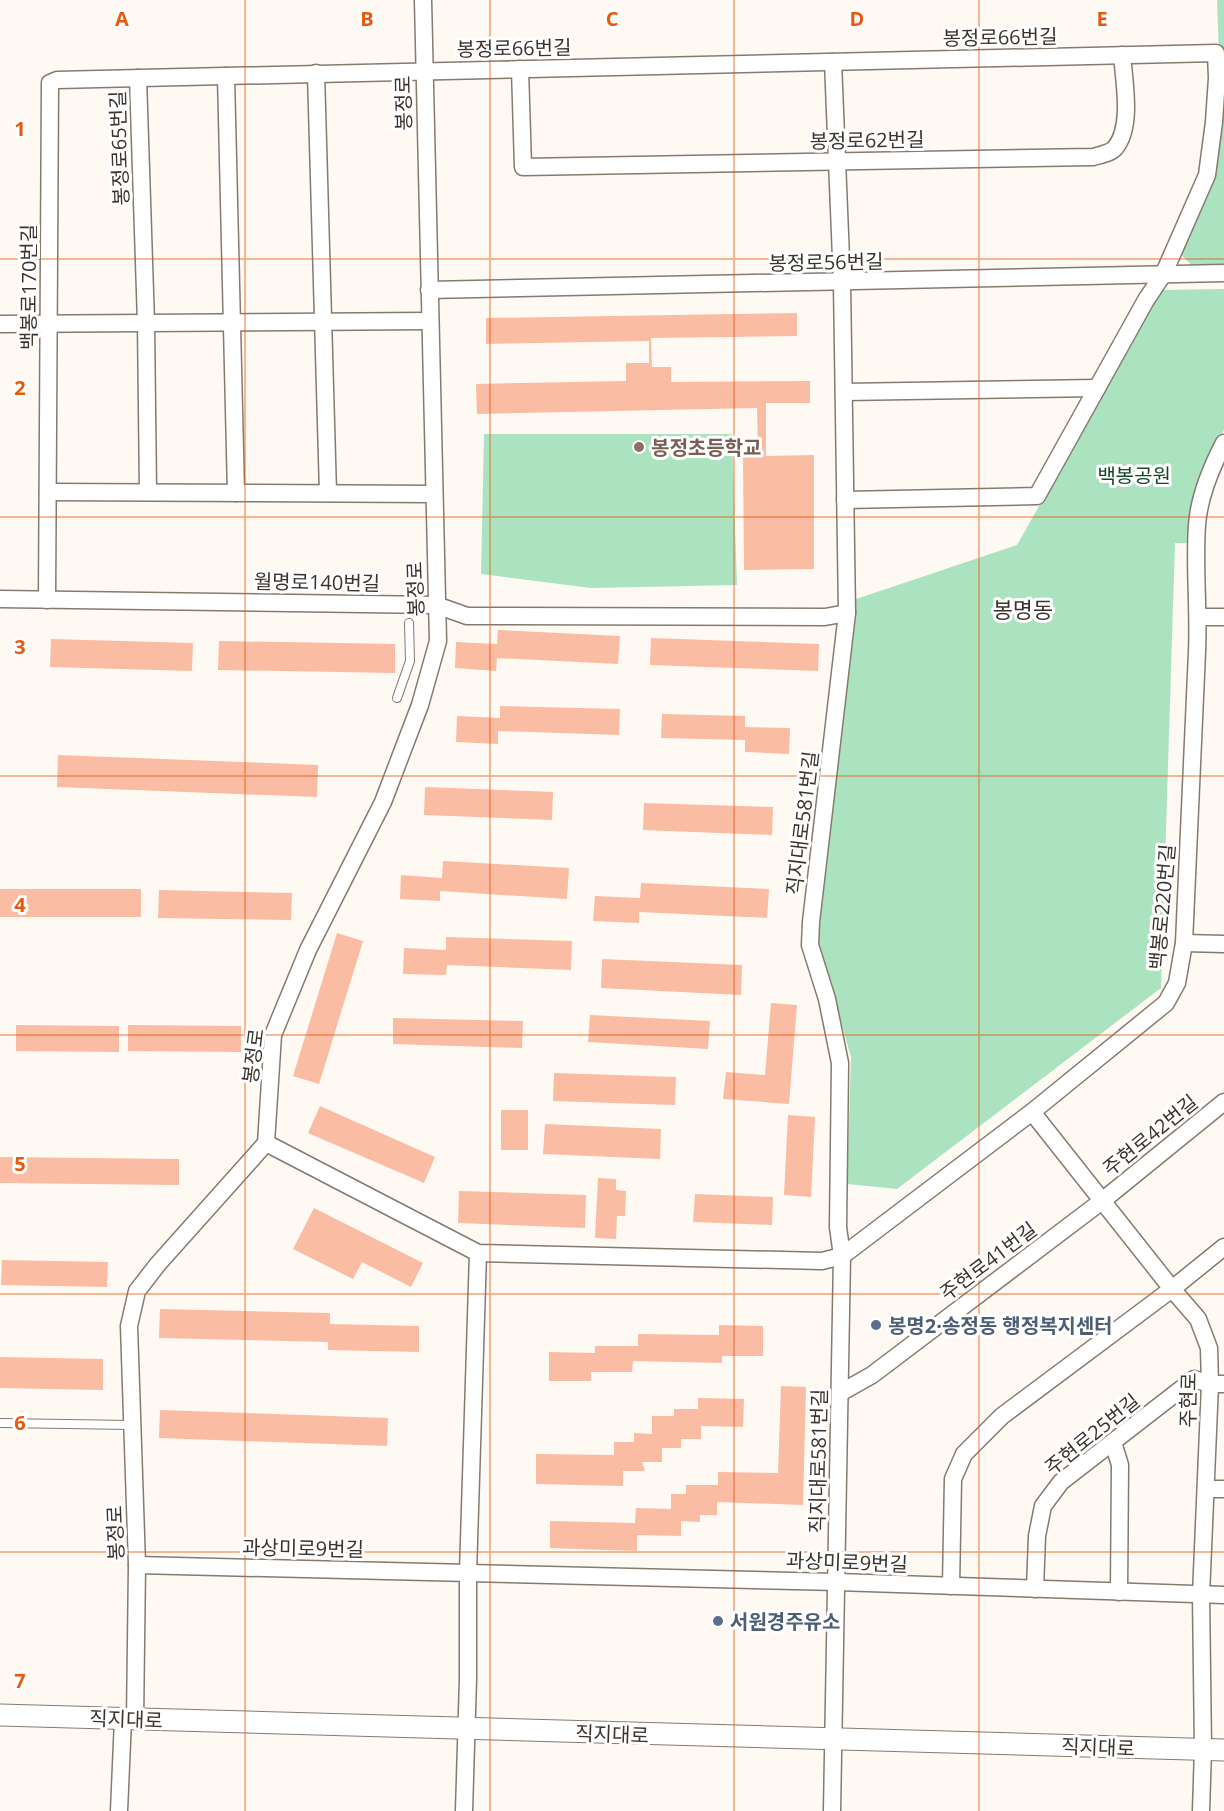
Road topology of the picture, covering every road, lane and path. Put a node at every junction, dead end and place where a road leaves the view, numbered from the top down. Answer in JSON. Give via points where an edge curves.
{"nodes":[{"id":1,"x":423,"y":0,"type":"edge"},
{"id":2,"x":1122,"y":55,"type":"junction"},
{"id":3,"x":833,"y":62,"type":"junction"},
{"id":4,"x":520,"y":69,"type":"junction"},
{"id":5,"x":423,"y":71,"type":"junction"},
{"id":6,"x":316,"y":73,"type":"junction"},
{"id":7,"x":226,"y":75,"type":"junction"},
{"id":8,"x":138,"y":78,"type":"junction"},
{"id":9,"x":50,"y":83,"type":"joint"},
{"id":10,"x":837,"y":161,"type":"junction"},
{"id":11,"x":1164,"y":273,"type":"junction"},
{"id":12,"x":1224,"y":273,"type":"edge"},
{"id":13,"x":842,"y":283,"type":"junction"},
{"id":14,"x":429,"y":290,"type":"junction"},
{"id":15,"x":429,"y":321,"type":"junction"},
{"id":16,"x":232,"y":322,"type":"junction"},
{"id":17,"x":323,"y":322,"type":"junction"},
{"id":18,"x":49,"y":323,"type":"junction"},
{"id":19,"x":146,"y":323,"type":"junction"},
{"id":20,"x":0,"y":324,"type":"edge"},
{"id":21,"x":1097,"y":388,"type":"junction"},
{"id":22,"x":844,"y":392,"type":"junction"},
{"id":23,"x":1224,"y":443,"type":"edge"},
{"id":24,"x":48,"y":492,"type":"junction"},
{"id":25,"x":147,"y":492,"type":"junction"},
{"id":26,"x":237,"y":493,"type":"junction"},
{"id":27,"x":328,"y":493,"type":"junction"},
{"id":28,"x":434,"y":494,"type":"junction"},
{"id":29,"x":845,"y":500,"type":"junction"},
{"id":30,"x":0,"y":599,"type":"edge"},
{"id":31,"x":47,"y":600,"type":"junction"},
{"id":32,"x":436,"y":605,"type":"junction"},
{"id":33,"x":847,"y":613,"type":"junction"},
{"id":34,"x":1198,"y":617,"type":"junction"},
{"id":35,"x":1224,"y":617,"type":"edge"},
{"id":36,"x":409,"y":623,"type":"dead end"},
{"id":37,"x":397,"y":699,"type":"dead end"},
{"id":38,"x":1185,"y":943,"type":"junction"},
{"id":39,"x":1224,"y":944,"type":"edge"},
{"id":40,"x":1224,"y":1101,"type":"edge"},
{"id":41,"x":1032,"y":1112,"type":"junction"},
{"id":42,"x":266,"y":1143,"type":"junction"},
{"id":43,"x":1102,"y":1201,"type":"junction"},
{"id":44,"x":1224,"y":1247,"type":"edge"},
{"id":45,"x":478,"y":1253,"type":"junction"},
{"id":46,"x":843,"y":1256,"type":"junction"},
{"id":47,"x":1172,"y":1289,"type":"junction"},
{"id":48,"x":1217,"y":1384,"type":"edge"},
{"id":49,"x":840,"y":1394,"type":"junction"},
{"id":50,"x":0,"y":1423,"type":"edge"},
{"id":51,"x":132,"y":1425,"type":"junction"},
{"id":52,"x":1113,"y":1442,"type":"junction"},
{"id":53,"x":1206,"y":1489,"type":"junction"},
{"id":54,"x":1224,"y":1489,"type":"edge"},
{"id":55,"x":136,"y":1564,"type":"junction"},
{"id":56,"x":468,"y":1573,"type":"junction"},
{"id":57,"x":837,"y":1582,"type":"junction"},
{"id":58,"x":951,"y":1586,"type":"junction"},
{"id":59,"x":1035,"y":1589,"type":"junction"},
{"id":60,"x":1119,"y":1592,"type":"junction"},
{"id":61,"x":1201,"y":1595,"type":"junction"},
{"id":62,"x":1224,"y":1595,"type":"edge"},
{"id":63,"x":0,"y":1715,"type":"edge"},
{"id":64,"x":129,"y":1719,"type":"junction"},
{"id":65,"x":467,"y":1729,"type":"junction"},
{"id":66,"x":835,"y":1740,"type":"junction"},
{"id":67,"x":1214,"y":1750,"type":"edge"},
{"id":68,"x":119,"y":1811,"type":"edge"},
{"id":69,"x":464,"y":1811,"type":"edge"},
{"id":70,"x":832,"y":1811,"type":"edge"},
{"id":71,"x":1201,"y":1811,"type":"edge"}],
"edges":[{"from":1,"to":5,"type":"street","name":"봉정로"},
{"from":2,"to":3,"type":"street","name":"봉정로66번길"},
{"from":2,"to":10,"type":"street","name":"봉정로62번길","via":[[1124,132],[1114,150],[1094,157]]},
{"from":2,"to":11,"type":"street","name":"봉정로66번길","via":[[1216,53],[1214,122],[1207,175]]},
{"from":3,"to":4,"type":"street","name":"봉정로66번길"},
{"from":3,"to":10,"type":"street","name":"직지대로581번길"},
{"from":4,"to":5,"type":"street","name":"봉정로66번길"},
{"from":4,"to":10,"type":"street","name":"봉정로62번길","via":[[523,167]]},
{"from":5,"to":6,"type":"street","name":"봉정로65번길"},
{"from":5,"to":14,"type":"street","name":"봉정로"},
{"from":6,"to":7,"type":"street","name":"봉정로65번길"},
{"from":6,"to":17,"type":"street"},
{"from":7,"to":8,"type":"street","name":"봉정로65번길"},
{"from":7,"to":16,"type":"street"},
{"from":8,"to":9,"type":"street","name":"봉정로65번길"},
{"from":8,"to":19,"type":"street","name":"봉정로65번길"},
{"from":9,"to":18,"type":"street","name":"백봉로170번길"},
{"from":10,"to":13,"type":"street","name":"직지대로581번길"},
{"from":11,"to":12,"type":"street","name":"봉정로56번길"},
{"from":11,"to":13,"type":"street","name":"봉정로56번길"},
{"from":11,"to":21,"type":"street","name":"봉정로66번길"},
{"from":13,"to":14,"type":"street","name":"봉정로56번길"},
{"from":13,"to":22,"type":"street","name":"직지대로581번길"},
{"from":14,"to":15,"type":"street","name":"봉정로"},
{"from":15,"to":17,"type":"street"},
{"from":15,"to":28,"type":"street","name":"봉정로"},
{"from":16,"to":17,"type":"street"},
{"from":16,"to":19,"type":"street"},
{"from":16,"to":26,"type":"street"},
{"from":17,"to":27,"type":"street"},
{"from":18,"to":19,"type":"street"},
{"from":18,"to":20,"type":"street"},
{"from":18,"to":24,"type":"street","name":"백봉로170번길"},
{"from":19,"to":25,"type":"street","name":"봉정로65번길"},
{"from":21,"to":22,"type":"street"},
{"from":21,"to":29,"type":"street","name":"봉정로66번길","via":[[1037,496]]},
{"from":22,"to":29,"type":"street","name":"직지대로581번길"},
{"from":23,"to":34,"type":"street","name":"백봉로220번길","via":[[1206,486],[1197,522]]},
{"from":24,"to":25,"type":"street"},
{"from":24,"to":31,"type":"street","name":"백봉로170번길"},
{"from":25,"to":26,"type":"street"},
{"from":26,"to":27,"type":"street"},
{"from":27,"to":28,"type":"street"},
{"from":28,"to":32,"type":"street","name":"봉정로"},
{"from":29,"to":33,"type":"street","name":"직지대로581번길"},
{"from":30,"to":31,"type":"street","name":"월명로140번길"},
{"from":31,"to":32,"type":"street","name":"월명로140번길"},
{"from":32,"to":33,"type":"street","name":"월명로140번길","via":[[467,616],[825,617]]},
{"from":32,"to":42,"type":"street","name":"봉정로","via":[[438,641],[420,705],[383,802],[308,950],[273,1035]]},
{"from":33,"to":46,"type":"street","name":"직지대로581번길","via":[[810,945],[827,999],[840,1063],[838,1227]]},
{"from":34,"to":35,"type":"street"},
{"from":34,"to":38,"type":"street","name":"백봉로220번길"},
{"from":36,"to":37,"type":"lane","via":[[410,661]]},
{"from":38,"to":39,"type":"street"},
{"from":38,"to":41,"type":"street","name":"백봉로220번길","via":[[1177,983],[1166,1003]]},
{"from":40,"to":43,"type":"street","name":"주현로42번길"},
{"from":41,"to":43,"type":"street","name":"주현로"},
{"from":41,"to":46,"type":"street","name":"백봉로220번길"},
{"from":42,"to":45,"type":"street"},
{"from":42,"to":51,"type":"street","name":"봉정로","via":[[137,1291],[129,1326]]},
{"from":43,"to":47,"type":"street","name":"주현로"},
{"from":43,"to":49,"type":"street","name":"주현로41번길","via":[[872,1375]]},
{"from":44,"to":47,"type":"street"},
{"from":45,"to":46,"type":"street","via":[[822,1261]]},
{"from":45,"to":56,"type":"street"},
{"from":46,"to":49,"type":"street","name":"직지대로581번길"},
{"from":47,"to":48,"type":"street","name":"주현로","via":[[1198,1318]]},
{"from":47,"to":58,"type":"street","via":[[1002,1416],[964,1454],[953,1479]]},
{"from":48,"to":52,"type":"street","name":"주현로25번길","via":[[1194,1379]]},
{"from":48,"to":53,"type":"street","name":"주현로"},
{"from":49,"to":57,"type":"street","name":"직지대로581번길"},
{"from":50,"to":51,"type":"lane"},
{"from":51,"to":55,"type":"street","name":"봉정로"},
{"from":52,"to":59,"type":"street","name":"주현로25번길","via":[[1061,1482],[1043,1506],[1037,1536]]},
{"from":52,"to":60,"type":"street","via":[[1120,1465]]},
{"from":53,"to":54,"type":"street"},
{"from":53,"to":61,"type":"street","name":"주현로"},
{"from":55,"to":56,"type":"street","name":"과상미로9번길"},
{"from":55,"to":64,"type":"street","name":"봉정로"},
{"from":56,"to":57,"type":"street","name":"과상미로9번길"},
{"from":56,"to":65,"type":"street"},
{"from":57,"to":58,"type":"street","name":"과상미로9번길"},
{"from":57,"to":66,"type":"street","name":"직지대로581번길"},
{"from":58,"to":59,"type":"street","name":"과상미로9번길"},
{"from":59,"to":60,"type":"street","name":"과상미로9번길"},
{"from":60,"to":61,"type":"street","name":"과상미로9번길"},
{"from":61,"to":62,"type":"street","name":"과상미로9번길"},
{"from":61,"to":67,"type":"street","name":"주현로"},
{"from":63,"to":64,"type":"street","name":"직지대로"},
{"from":64,"to":65,"type":"street","name":"직지대로"},
{"from":64,"to":68,"type":"street","name":"봉정로"},
{"from":65,"to":66,"type":"street","name":"직지대로"},
{"from":65,"to":69,"type":"street"},
{"from":66,"to":67,"type":"street","name":"직지대로"},
{"from":66,"to":70,"type":"street","name":"직지대로581번길"},
{"from":67,"to":71,"type":"street","name":"주현로"}]}
